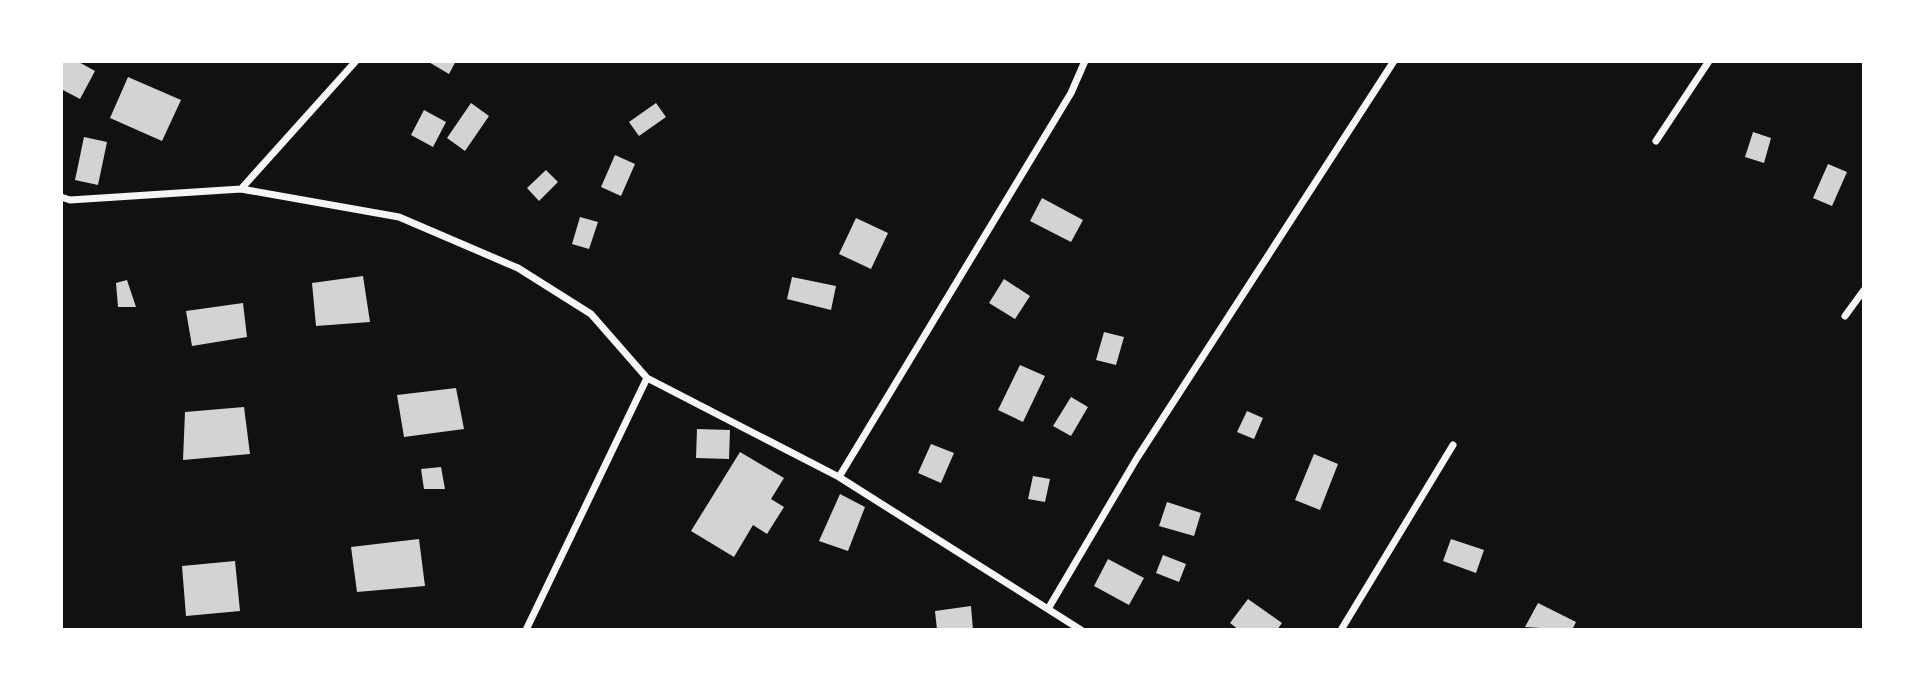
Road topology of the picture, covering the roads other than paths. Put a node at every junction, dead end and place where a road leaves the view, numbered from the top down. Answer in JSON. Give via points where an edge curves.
{"nodes":[{"id":1,"x":356,"y":61,"type":"edge"},
{"id":2,"x":1085,"y":61,"type":"edge"},
{"id":3,"x":1394,"y":61,"type":"edge"},
{"id":4,"x":1709,"y":61,"type":"edge"},
{"id":5,"x":1656,"y":141,"type":"dead end"},
{"id":6,"x":241,"y":189,"type":"junction"},
{"id":7,"x":61,"y":197,"type":"edge"},
{"id":8,"x":1864,"y":290,"type":"edge"},
{"id":9,"x":1845,"y":316,"type":"dead end"},
{"id":10,"x":647,"y":378,"type":"junction"},
{"id":11,"x":1453,"y":445,"type":"dead end"},
{"id":12,"x":839,"y":477,"type":"junction"},
{"id":13,"x":1048,"y":609,"type":"junction"},
{"id":14,"x":526,"y":630,"type":"edge"},
{"id":15,"x":1081,"y":630,"type":"edge"},
{"id":16,"x":1341,"y":630,"type":"edge"}],
"edges":[{"from":1,"to":6,"type":"street"},
{"from":2,"to":12,"type":"street","via":[[1071,93]]},
{"from":3,"to":13,"type":"street","via":[[1137,458]]},
{"from":4,"to":5,"type":"street"},
{"from":6,"to":7,"type":"street"},
{"from":6,"to":10,"type":"street","via":[[399,217],[518,268],[591,314]]},
{"from":8,"to":9,"type":"street"},
{"from":10,"to":12,"type":"street"},
{"from":10,"to":14,"type":"street"},
{"from":11,"to":16,"type":"street"},
{"from":12,"to":13,"type":"street"},
{"from":13,"to":15,"type":"street"}]}
